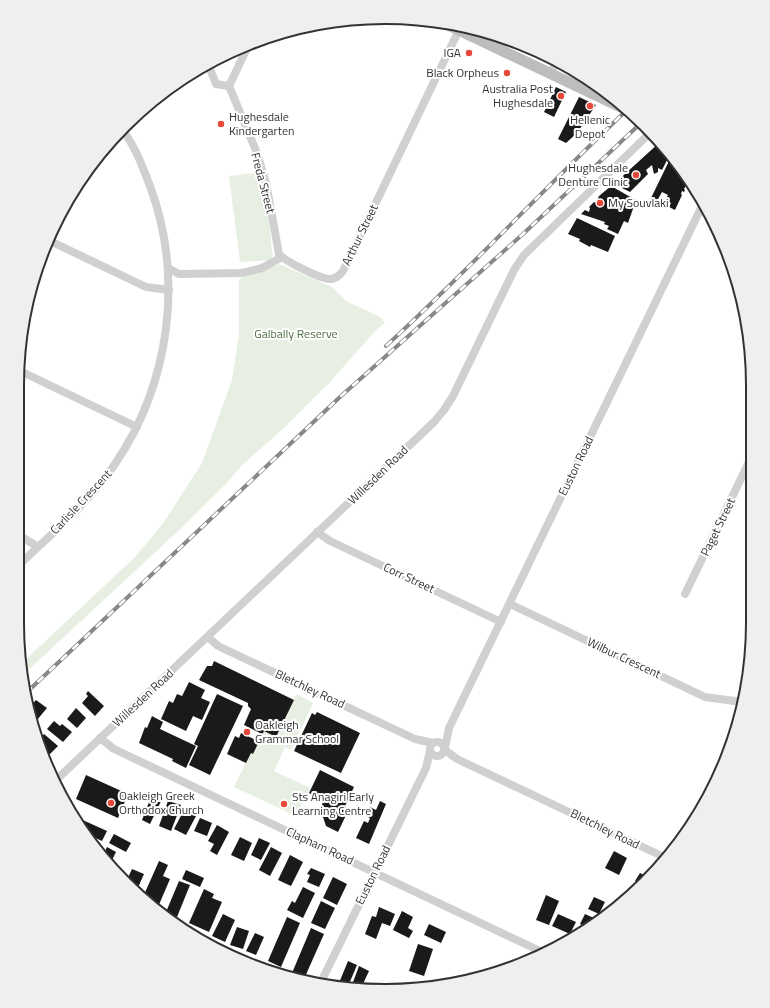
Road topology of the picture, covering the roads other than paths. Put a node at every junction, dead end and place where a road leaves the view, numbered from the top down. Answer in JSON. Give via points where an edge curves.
{"nodes":[{"id":1,"x":458,"y":32,"type":"edge"},
{"id":2,"x":466,"y":33,"type":"edge"},
{"id":3,"x":245,"y":52,"type":"edge"},
{"id":4,"x":554,"y":66,"type":"edge"},
{"id":5,"x":210,"y":69,"type":"edge"},
{"id":6,"x":550,"y":73,"type":"junction"},
{"id":7,"x":229,"y":86,"type":"junction"},
{"id":8,"x":598,"y":94,"type":"edge"},
{"id":9,"x":126,"y":134,"type":"edge"},
{"id":10,"x":646,"y":137,"type":"edge"},
{"id":11,"x":700,"y":209,"type":"edge"},
{"id":12,"x":53,"y":242,"type":"edge"},
{"id":13,"x":282,"y":258,"type":"junction"},
{"id":14,"x":168,"y":268,"type":"junction"},
{"id":15,"x":168,"y":290,"type":"junction"},
{"id":16,"x":24,"y":373,"type":"edge"},
{"id":17,"x":136,"y":427,"type":"junction"},
{"id":18,"x":746,"y":468,"type":"edge"},
{"id":19,"x":318,"y":532,"type":"junction"},
{"id":20,"x":24,"y":538,"type":"edge"},
{"id":21,"x":38,"y":547,"type":"junction"},
{"id":22,"x":24,"y":560,"type":"edge"},
{"id":23,"x":685,"y":594,"type":"dead end"},
{"id":24,"x":510,"y":604,"type":"junction"},
{"id":25,"x":501,"y":622,"type":"junction"},
{"id":26,"x":208,"y":637,"type":"junction"},
{"id":27,"x":737,"y":701,"type":"edge"},
{"id":28,"x":450,"y":728,"type":"junction"},
{"id":29,"x":100,"y":738,"type":"junction"},
{"id":30,"x":432,"y":746,"type":"junction"},
{"id":31,"x":442,"y":753,"type":"junction"},
{"id":32,"x":426,"y":768,"type":"junction"},
{"id":33,"x":58,"y":777,"type":"edge"},
{"id":34,"x":661,"y":855,"type":"edge"},
{"id":35,"x":374,"y":872,"type":"junction"},
{"id":36,"x":538,"y":950,"type":"edge"},
{"id":37,"x":324,"y":979,"type":"edge"}],
"edges":[{"from":1,"to":13,"type":"street","name":"Arthur Street","via":[[341,274],[333,279],[325,278]]},
{"from":2,"to":6,"type":"street"},
{"from":3,"to":7,"type":"street"},
{"from":4,"to":6,"type":"street"},
{"from":5,"to":7,"type":"street","via":[[216,84]]},
{"from":6,"to":8,"type":"street"},
{"from":7,"to":13,"type":"street","name":"Freda Street","via":[[266,183],[278,250]]},
{"from":9,"to":14,"type":"street","name":"Carlisle Crescent","via":[[136,148],[155,201],[163,230]]},
{"from":10,"to":19,"type":"street","name":"Willesden Road","via":[[524,255],[514,270],[444,410]]},
{"from":11,"to":24,"type":"street","name":"Euston Road"},
{"from":12,"to":15,"type":"street","via":[[146,287]]},
{"from":13,"to":14,"type":"street","via":[[262,268],[242,273],[179,274]]},
{"from":14,"to":15,"type":"street","name":"Carlisle Crescent"},
{"from":15,"to":17,"type":"street","name":"Carlisle Crescent","via":[[167,320],[159,366],[148,402]]},
{"from":16,"to":17,"type":"street"},
{"from":17,"to":21,"type":"street","name":"Carlisle Crescent","via":[[123,453],[103,481]]},
{"from":18,"to":23,"type":"street","name":"Paget Street"},
{"from":19,"to":25,"type":"street","name":"Corr Street","via":[[335,543]]},
{"from":19,"to":26,"type":"street","name":"Willesden Road"},
{"from":20,"to":21,"type":"street"},
{"from":21,"to":22,"type":"street","name":"Carlisle Crescent"},
{"from":24,"to":25,"type":"street","name":"Euston Road"},
{"from":24,"to":27,"type":"street","name":"Wilbur Crescent","via":[[705,696]]},
{"from":25,"to":28,"type":"street","name":"Euston Road"},
{"from":26,"to":29,"type":"street","name":"Willesden Road"},
{"from":26,"to":30,"type":"street","name":"Bletchley Road","via":[[218,646]]},
{"from":28,"to":30,"type":"street","name":"Euston Road"},
{"from":28,"to":31,"type":"street","name":"Euston Road"},
{"from":29,"to":33,"type":"street","name":"Willesden Road"},
{"from":29,"to":35,"type":"street","name":"Clapham Road","via":[[114,749]]},
{"from":30,"to":31,"type":"street","via":[[432,755]]},
{"from":30,"to":31,"type":"street","via":[[441,743]]},
{"from":30,"to":32,"type":"street","name":"Euston Road"},
{"from":31,"to":32,"type":"street","name":"Euston Road"},
{"from":31,"to":34,"type":"street","name":"Bletchley Road"},
{"from":32,"to":35,"type":"street","name":"Euston Road"},
{"from":35,"to":36,"type":"street","name":"Clapham Road"},
{"from":35,"to":37,"type":"street","name":"Euston Road"}]}
